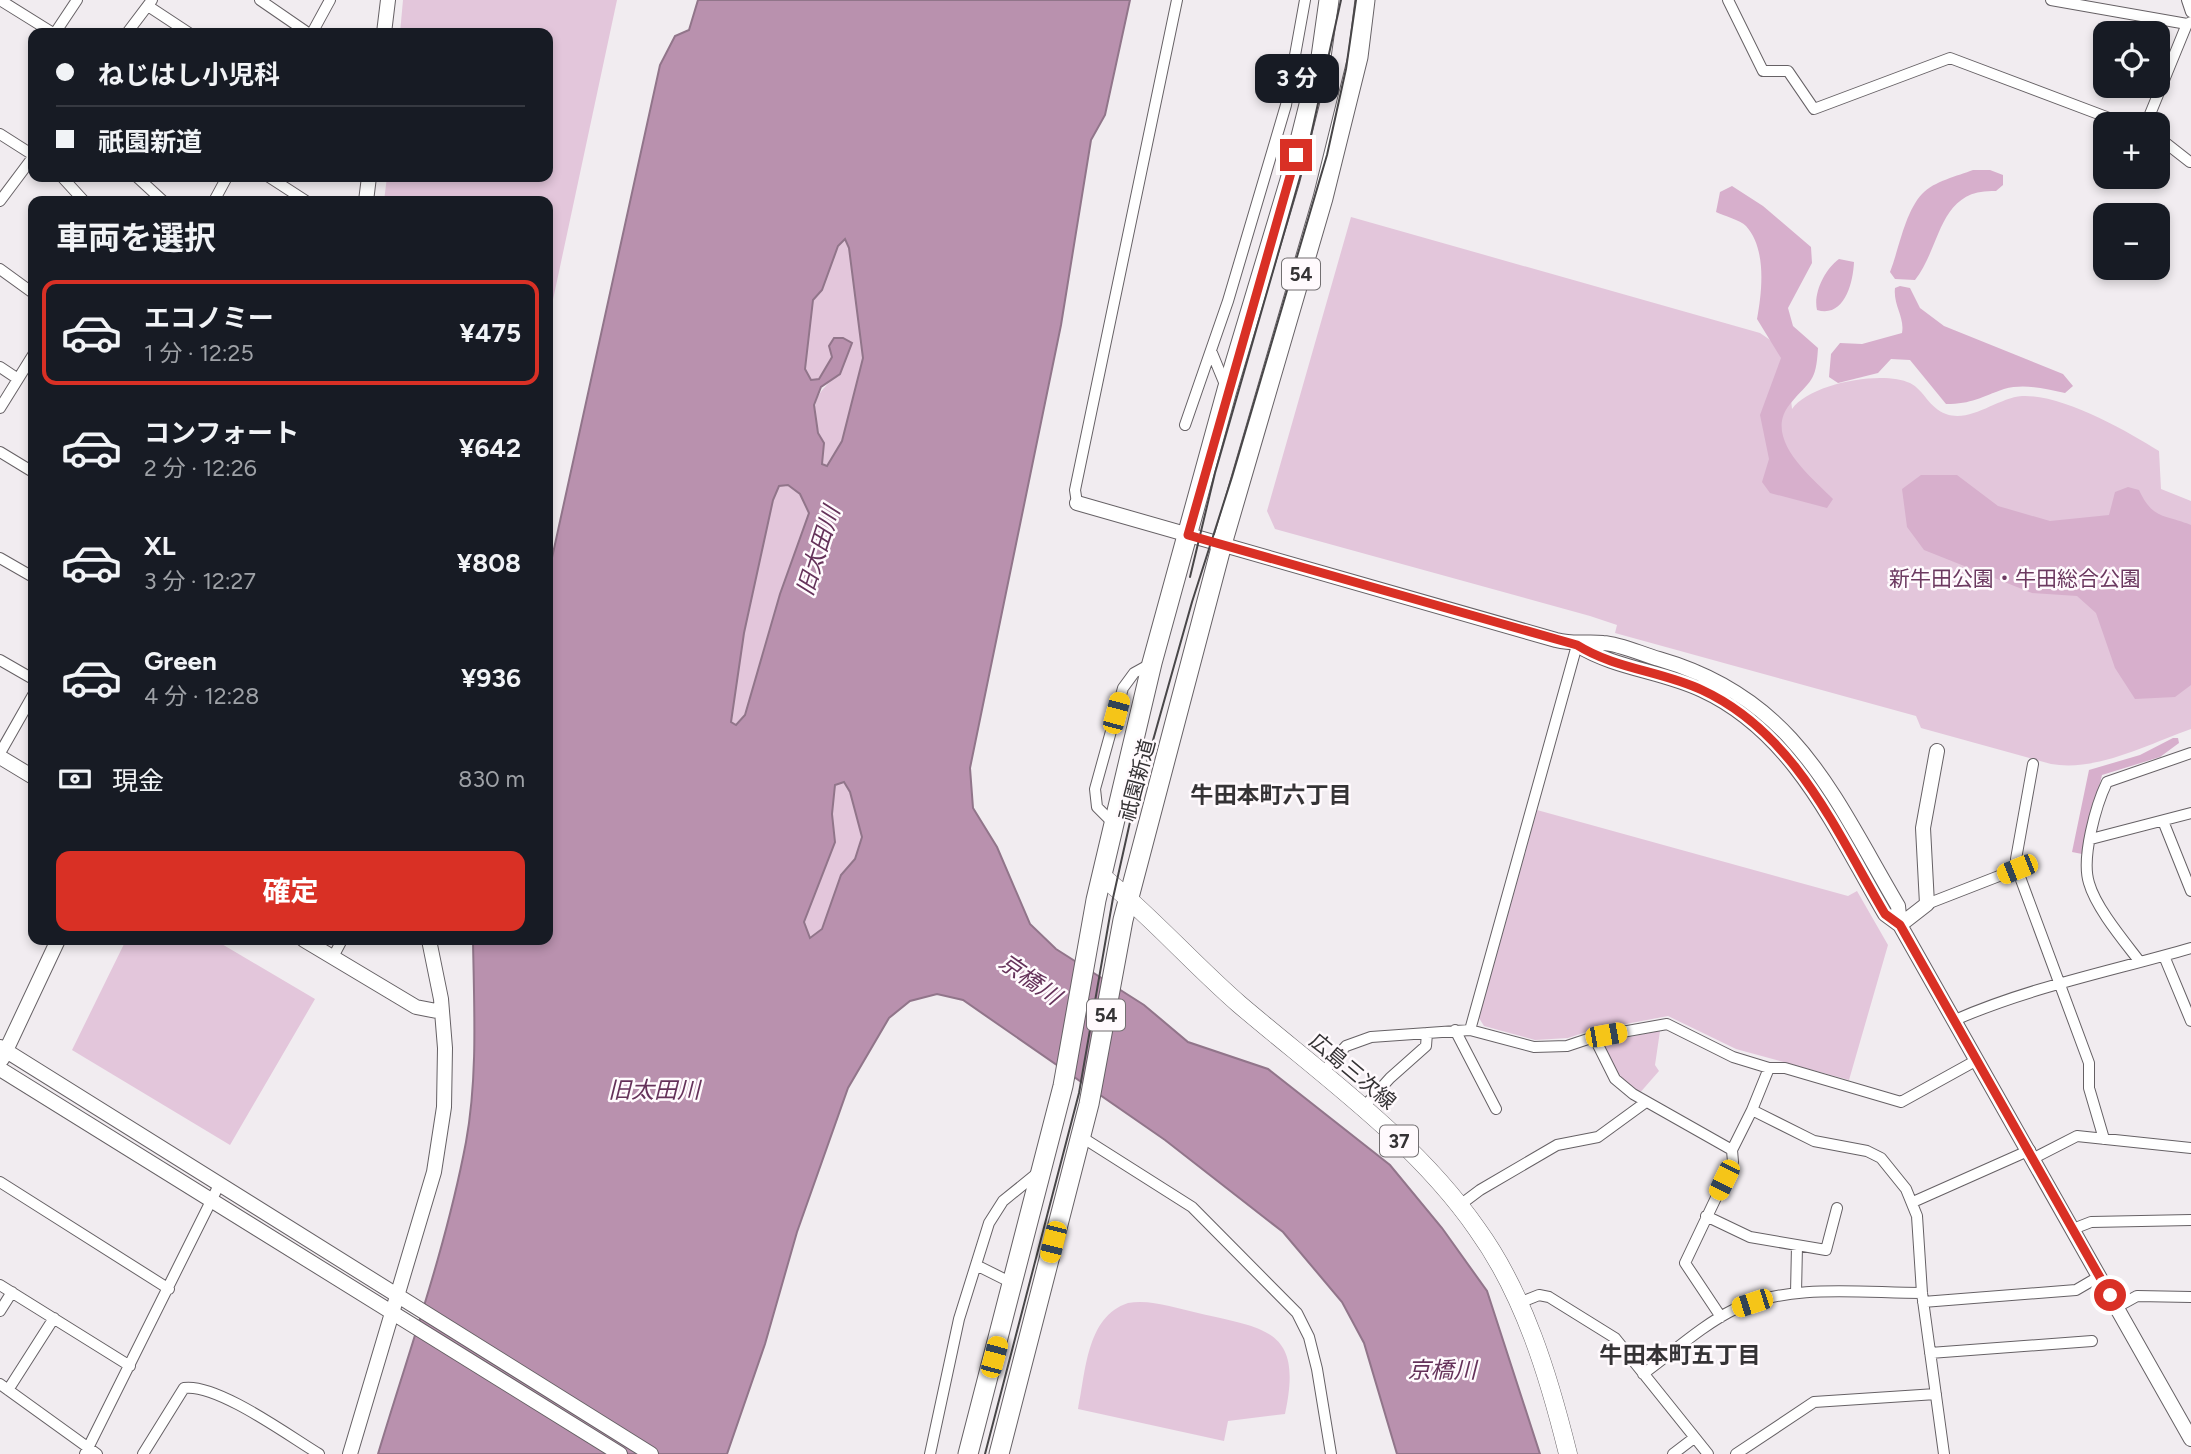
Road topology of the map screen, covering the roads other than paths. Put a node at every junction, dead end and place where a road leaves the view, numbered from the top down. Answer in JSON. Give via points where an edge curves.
{"nodes":[{"id":1,"x":0,"y":0,"type":"edge"},
{"id":2,"x":77,"y":0,"type":"edge"},
{"id":3,"x":260,"y":0,"type":"edge"},
{"id":4,"x":330,"y":0,"type":"edge"},
{"id":5,"x":388,"y":0,"type":"edge"},
{"id":6,"x":1177,"y":0,"type":"edge"},
{"id":7,"x":1305,"y":0,"type":"edge"},
{"id":8,"x":1329,"y":0,"type":"edge"},
{"id":9,"x":1365,"y":0,"type":"edge"},
{"id":10,"x":1728,"y":0,"type":"edge"},
{"id":11,"x":2051,"y":0,"type":"edge"},
{"id":12,"x":2187,"y":0,"type":"edge"},
{"id":13,"x":150,"y":3,"type":"edge"},
{"id":14,"x":2191,"y":12,"type":"edge"},
{"id":15,"x":2189,"y":23,"type":"edge"},
{"id":16,"x":46,"y":28,"type":"edge"},
{"id":17,"x":57,"y":28,"type":"edge"},
{"id":18,"x":131,"y":28,"type":"edge"},
{"id":19,"x":182,"y":28,"type":"edge"},
{"id":20,"x":302,"y":28,"type":"edge"},
{"id":21,"x":313,"y":28,"type":"edge"},
{"id":22,"x":385,"y":28,"type":"edge"},
{"id":23,"x":2093,"y":112,"type":"edge"},
{"id":24,"x":2151,"y":112,"type":"edge"},
{"id":25,"x":0,"y":134,"type":"edge"},
{"id":26,"x":2170,"y":146,"type":"edge"},
{"id":27,"x":28,"y":153,"type":"edge"},
{"id":28,"x":1271,"y":157,"type":"junction"},
{"id":29,"x":2190,"y":162,"type":"edge"},
{"id":30,"x":28,"y":163,"type":"edge"},
{"id":31,"x":1290,"y":180,"type":"junction"},
{"id":32,"x":67,"y":182,"type":"edge"},
{"id":33,"x":142,"y":182,"type":"edge"},
{"id":34,"x":277,"y":182,"type":"edge"},
{"id":35,"x":79,"y":196,"type":"edge"},
{"id":36,"x":158,"y":196,"type":"edge"},
{"id":37,"x":298,"y":196,"type":"edge"},
{"id":38,"x":0,"y":201,"type":"edge"},
{"id":39,"x":0,"y":269,"type":"edge"},
{"id":40,"x":28,"y":289,"type":"edge"},
{"id":41,"x":1212,"y":353,"type":"junction"},
{"id":42,"x":28,"y":363,"type":"edge"},
{"id":43,"x":0,"y":367,"type":"edge"},
{"id":44,"x":18,"y":379,"type":"junction"},
{"id":45,"x":1227,"y":390,"type":"junction"},
{"id":46,"x":0,"y":408,"type":"edge"},
{"id":47,"x":1185,"y":425,"type":"dead end"},
{"id":48,"x":0,"y":452,"type":"edge"},
{"id":49,"x":28,"y":469,"type":"edge"},
{"id":50,"x":1077,"y":503,"type":"joint"},
{"id":51,"x":1188,"y":535,"type":"junction"},
{"id":52,"x":1223,"y":544,"type":"junction"},
{"id":53,"x":0,"y":558,"type":"edge"},
{"id":54,"x":28,"y":575,"type":"edge"},
{"id":55,"x":1577,"y":645,"type":"junction"},
{"id":56,"x":0,"y":660,"type":"edge"},
{"id":57,"x":28,"y":676,"type":"edge"},
{"id":58,"x":28,"y":704,"type":"edge"},
{"id":59,"x":1937,"y":751,"type":"dead end"},
{"id":60,"x":2191,"y":752,"type":"edge"},
{"id":61,"x":0,"y":755,"type":"edge"},
{"id":62,"x":2033,"y":764,"type":"dead end"},
{"id":63,"x":28,"y":774,"type":"edge"},
{"id":64,"x":2191,"y":813,"type":"edge"},
{"id":65,"x":2163,"y":821,"type":"junction"},
{"id":66,"x":2091,"y":839,"type":"junction"},
{"id":67,"x":2185,"y":861,"type":"edge"},
{"id":68,"x":2017,"y":869,"type":"junction"},
{"id":69,"x":1103,"y":877,"type":"junction"},
{"id":70,"x":2191,"y":891,"type":"edge"},
{"id":71,"x":1129,"y":898,"type":"junction"},
{"id":72,"x":1927,"y":904,"type":"junction"},
{"id":73,"x":1900,"y":925,"type":"junction"},
{"id":74,"x":56,"y":945,"type":"edge"},
{"id":75,"x":313,"y":945,"type":"edge"},
{"id":76,"x":339,"y":945,"type":"edge"},
{"id":77,"x":430,"y":945,"type":"edge"},
{"id":78,"x":2191,"y":948,"type":"edge"},
{"id":79,"x":2164,"y":956,"type":"junction"},
{"id":80,"x":333,"y":957,"type":"junction"},
{"id":81,"x":2140,"y":961,"type":"junction"},
{"id":82,"x":2062,"y":984,"type":"junction"},
{"id":83,"x":442,"y":1012,"type":"junction"},
{"id":84,"x":1955,"y":1020,"type":"junction"},
{"id":85,"x":2191,"y":1021,"type":"edge"},
{"id":86,"x":1455,"y":1030,"type":"junction"},
{"id":87,"x":1471,"y":1030,"type":"junction"},
{"id":88,"x":1427,"y":1033,"type":"junction"},
{"id":89,"x":1594,"y":1037,"type":"junction"},
{"id":90,"x":2,"y":1053,"type":"edge"},
{"id":91,"x":1978,"y":1060,"type":"junction"},
{"id":92,"x":1769,"y":1068,"type":"junction"},
{"id":93,"x":0,"y":1069,"type":"edge"},
{"id":94,"x":1321,"y":1074,"type":"junction"},
{"id":95,"x":1646,"y":1102,"type":"junction"},
{"id":96,"x":1363,"y":1109,"type":"junction"},
{"id":97,"x":1496,"y":1109,"type":"dead end"},
{"id":98,"x":1752,"y":1110,"type":"junction"},
{"id":99,"x":1080,"y":1136,"type":"junction"},
{"id":100,"x":2104,"y":1139,"type":"junction"},
{"id":101,"x":2191,"y":1148,"type":"edge"},
{"id":102,"x":1732,"y":1150,"type":"junction"},
{"id":103,"x":2032,"y":1154,"type":"junction"},
{"id":104,"x":1044,"y":1168,"type":"junction"},
{"id":105,"x":0,"y":1182,"type":"edge"},
{"id":106,"x":219,"y":1185,"type":"junction"},
{"id":107,"x":210,"y":1201,"type":"junction"},
{"id":108,"x":1913,"y":1202,"type":"junction"},
{"id":109,"x":1460,"y":1205,"type":"junction"},
{"id":110,"x":1838,"y":1208,"type":"dead end"},
{"id":111,"x":1706,"y":1216,"type":"junction"},
{"id":112,"x":2191,"y":1220,"type":"edge"},
{"id":113,"x":2073,"y":1229,"type":"junction"},
{"id":114,"x":1797,"y":1245,"type":"junction"},
{"id":115,"x":976,"y":1265,"type":"junction"},
{"id":116,"x":2099,"y":1276,"type":"junction"},
{"id":117,"x":1014,"y":1284,"type":"junction"},
{"id":118,"x":0,"y":1285,"type":"edge"},
{"id":119,"x":169,"y":1289,"type":"junction"},
{"id":120,"x":12,"y":1292,"type":"junction"},
{"id":121,"x":1796,"y":1293,"type":"junction"},
{"id":122,"x":398,"y":1294,"type":"junction"},
{"id":123,"x":2191,"y":1297,"type":"edge"},
{"id":124,"x":1922,"y":1298,"type":"junction"},
{"id":125,"x":1519,"y":1303,"type":"junction"},
{"id":126,"x":2117,"y":1307,"type":"junction"},
{"id":127,"x":0,"y":1311,"type":"edge"},
{"id":128,"x":393,"y":1312,"type":"junction"},
{"id":129,"x":1721,"y":1317,"type":"junction"},
{"id":130,"x":54,"y":1318,"type":"junction"},
{"id":131,"x":2092,"y":1341,"type":"dead end"},
{"id":132,"x":1930,"y":1353,"type":"junction"},
{"id":133,"x":130,"y":1366,"type":"junction"},
{"id":134,"x":1643,"y":1374,"type":"junction"},
{"id":135,"x":4,"y":1387,"type":"edge"},
{"id":136,"x":1936,"y":1394,"type":"junction"},
{"id":137,"x":1694,"y":1438,"type":"junction"},
{"id":138,"x":2191,"y":1439,"type":"edge"},
{"id":139,"x":90,"y":1452,"type":"edge"},
{"id":140,"x":143,"y":1454,"type":"edge"},
{"id":141,"x":319,"y":1454,"type":"edge"},
{"id":142,"x":351,"y":1454,"type":"edge"},
{"id":143,"x":620,"y":1454,"type":"edge"},
{"id":144,"x":651,"y":1454,"type":"edge"},
{"id":145,"x":930,"y":1454,"type":"edge"},
{"id":146,"x":968,"y":1454,"type":"edge"},
{"id":147,"x":999,"y":1454,"type":"edge"},
{"id":148,"x":1331,"y":1454,"type":"edge"},
{"id":149,"x":1568,"y":1454,"type":"edge"},
{"id":150,"x":1673,"y":1454,"type":"edge"},
{"id":151,"x":1708,"y":1454,"type":"edge"},
{"id":152,"x":1736,"y":1454,"type":"edge"},
{"id":153,"x":1944,"y":1454,"type":"edge"}],
"edges":[{"from":1,"to":16,"type":"street"},
{"from":2,"to":17,"type":"street"},
{"from":3,"to":20,"type":"street"},
{"from":4,"to":21,"type":"street"},
{"from":5,"to":22,"type":"street"},
{"from":6,"to":50,"type":"street","via":[[1075,489]]},
{"from":7,"to":28,"type":"street","via":[[1286,105]]},
{"from":8,"to":31,"type":"highway","name":"祇園新道","number":"54","via":[[1321,57]]},
{"from":9,"to":52,"type":"highway","name":"祇園新道","number":"54","via":[[1358,57],[1323,198]]},
{"from":10,"to":23,"type":"street","via":[[1763,71],[1788,71],[1814,109],[1950,58]]},
{"from":11,"to":15,"type":"street"},
{"from":12,"to":14,"type":"street"},
{"from":13,"to":18,"type":"street"},
{"from":13,"to":19,"type":"street"},
{"from":15,"to":24,"type":"street"},
{"from":25,"to":27,"type":"street"},
{"from":26,"to":29,"type":"street"},
{"from":28,"to":31,"type":"street"},
{"from":28,"to":41,"type":"street"},
{"from":30,"to":38,"type":"street"},
{"from":31,"to":45,"type":"highway","name":"祇園新道","number":"54"},
{"from":32,"to":35,"type":"street"},
{"from":33,"to":36,"type":"street"},
{"from":34,"to":37,"type":"street"},
{"from":39,"to":40,"type":"street"},
{"from":41,"to":45,"type":"street"},
{"from":41,"to":47,"type":"street"},
{"from":42,"to":44,"type":"street"},
{"from":43,"to":44,"type":"street"},
{"from":44,"to":46,"type":"street"},
{"from":45,"to":51,"type":"highway","name":"祇園新道","number":"54"},
{"from":48,"to":49,"type":"street"},
{"from":50,"to":51,"type":"street"},
{"from":51,"to":52,"type":"street"},
{"from":51,"to":69,"type":"highway","name":"祇園新道","number":"54","via":[[1152,663]]},
{"from":52,"to":55,"type":"street"},
{"from":52,"to":71,"type":"highway","name":"祇園新道","number":"54"},
{"from":53,"to":54,"type":"street"},
{"from":55,"to":73,"type":"street","via":[[1598,658],[1702,690],[1760,728],[1799,770],[1885,914]]},
{"from":55,"to":87,"type":"street"},
{"from":56,"to":57,"type":"street"},
{"from":58,"to":61,"type":"street"},
{"from":59,"to":72,"type":"street","via":[[1923,828]]},
{"from":60,"to":66,"type":"street","via":[[2107,782]]},
{"from":61,"to":63,"type":"street"},
{"from":62,"to":68,"type":"street"},
{"from":64,"to":65,"type":"street"},
{"from":65,"to":66,"type":"street"},
{"from":65,"to":67,"type":"street"},
{"from":66,"to":81,"type":"street","via":[[2086,865],[2089,884]]},
{"from":67,"to":70,"type":"street"},
{"from":68,"to":72,"type":"street"},
{"from":68,"to":82,"type":"street"},
{"from":69,"to":71,"type":"main road","name":"広島三次線","number":"37"},
{"from":69,"to":104,"type":"highway","name":"祇園新道","number":"54"},
{"from":71,"to":94,"type":"main road","name":"広島三次線","number":"37","via":[[1234,999]]},
{"from":71,"to":99,"type":"highway","name":"祇園新道","number":"54"},
{"from":72,"to":73,"type":"street"},
{"from":73,"to":84,"type":"street"},
{"from":74,"to":90,"type":"street"},
{"from":75,"to":80,"type":"street"},
{"from":76,"to":80,"type":"street"},
{"from":77,"to":83,"type":"street"},
{"from":78,"to":79,"type":"street"},
{"from":79,"to":81,"type":"street"},
{"from":79,"to":85,"type":"street"},
{"from":80,"to":83,"type":"street","via":[[416,1007]]},
{"from":81,"to":82,"type":"street"},
{"from":82,"to":84,"type":"street"},
{"from":82,"to":100,"type":"street","via":[[2089,1063],[2089,1088]]},
{"from":83,"to":122,"type":"street","via":[[444,1107],[435,1172]]},
{"from":84,"to":91,"type":"street"},
{"from":86,"to":87,"type":"street"},
{"from":86,"to":88,"type":"street"},
{"from":86,"to":97,"type":"street"},
{"from":87,"to":89,"type":"street","via":[[1534,1047],[1567,1046]]},
{"from":88,"to":94,"type":"street","via":[[1357,1040]]},
{"from":88,"to":96,"type":"street","via":[[1426,1046]]},
{"from":89,"to":92,"type":"street","via":[[1667,1024],[1733,1057]]},
{"from":89,"to":95,"type":"street","via":[[1615,1079]]},
{"from":90,"to":106,"type":"street"},
{"from":91,"to":92,"type":"street","via":[[1901,1102],[1784,1068]]},
{"from":91,"to":103,"type":"street"},
{"from":92,"to":98,"type":"street"},
{"from":93,"to":107,"type":"street"},
{"from":94,"to":96,"type":"main road","name":"広島三次線","number":"37"},
{"from":95,"to":102,"type":"street"},
{"from":95,"to":109,"type":"street","via":[[1598,1137],[1558,1144]]},
{"from":96,"to":109,"type":"main road","name":"広島三次線","number":"37"},
{"from":98,"to":102,"type":"street"},
{"from":98,"to":108,"type":"street","via":[[1814,1141],[1881,1158]]},
{"from":99,"to":147,"type":"highway","name":"祇園新道","number":"54"},
{"from":99,"to":148,"type":"street","via":[[1192,1207],[1297,1313],[1315,1359]]},
{"from":100,"to":101,"type":"street"},
{"from":100,"to":103,"type":"street","via":[[2077,1136]]},
{"from":102,"to":111,"type":"street","via":[[1733,1162]]},
{"from":103,"to":108,"type":"street"},
{"from":103,"to":113,"type":"street"},
{"from":104,"to":115,"type":"street","via":[[1003,1201],[989,1223]]},
{"from":104,"to":117,"type":"highway","name":"祇園新道","number":"54"},
{"from":105,"to":119,"type":"street"},
{"from":106,"to":107,"type":"street"},
{"from":106,"to":122,"type":"street"},
{"from":107,"to":119,"type":"street"},
{"from":107,"to":128,"type":"street"},
{"from":108,"to":124,"type":"street"},
{"from":109,"to":125,"type":"main road","name":"広島三次線","number":"37"},
{"from":110,"to":114,"type":"street","via":[[1826,1250]]},
{"from":111,"to":114,"type":"street","via":[[1749,1237]]},
{"from":111,"to":129,"type":"street","via":[[1685,1263]]},
{"from":112,"to":113,"type":"street","via":[[2091,1222]]},
{"from":113,"to":116,"type":"street"},
{"from":114,"to":121,"type":"street"},
{"from":115,"to":117,"type":"street"},
{"from":115,"to":145,"type":"street","via":[[959,1319]]},
{"from":116,"to":124,"type":"street","via":[[2076,1290]]},
{"from":116,"to":126,"type":"street"},
{"from":117,"to":146,"type":"highway","name":"祇園新道","number":"54"},
{"from":118,"to":120,"type":"street"},
{"from":119,"to":133,"type":"street"},
{"from":120,"to":127,"type":"street"},
{"from":120,"to":130,"type":"street"},
{"from":121,"to":124,"type":"street"},
{"from":121,"to":129,"type":"street","via":[[1767,1298]]},
{"from":122,"to":128,"type":"street"},
{"from":122,"to":144,"type":"street"},
{"from":123,"to":126,"type":"street","via":[[2137,1296]]},
{"from":124,"to":132,"type":"street"},
{"from":125,"to":134,"type":"street","via":[[1539,1295],[1549,1297],[1615,1338]]},
{"from":125,"to":149,"type":"main road","name":"広島三次線","number":"37"},
{"from":126,"to":138,"type":"street"},
{"from":128,"to":142,"type":"street"},
{"from":128,"to":143,"type":"street"},
{"from":129,"to":134,"type":"street"},
{"from":130,"to":133,"type":"street"},
{"from":130,"to":135,"type":"street"},
{"from":131,"to":132,"type":"street"},
{"from":132,"to":136,"type":"street"},
{"from":133,"to":139,"type":"street"},
{"from":134,"to":137,"type":"street"},
{"from":135,"to":139,"type":"street"},
{"from":136,"to":152,"type":"street","via":[[1814,1402]]},
{"from":136,"to":153,"type":"street"},
{"from":137,"to":150,"type":"street"},
{"from":137,"to":151,"type":"street"},
{"from":140,"to":141,"type":"street","via":[[184,1388],[193,1387],[235,1402]]}]}
